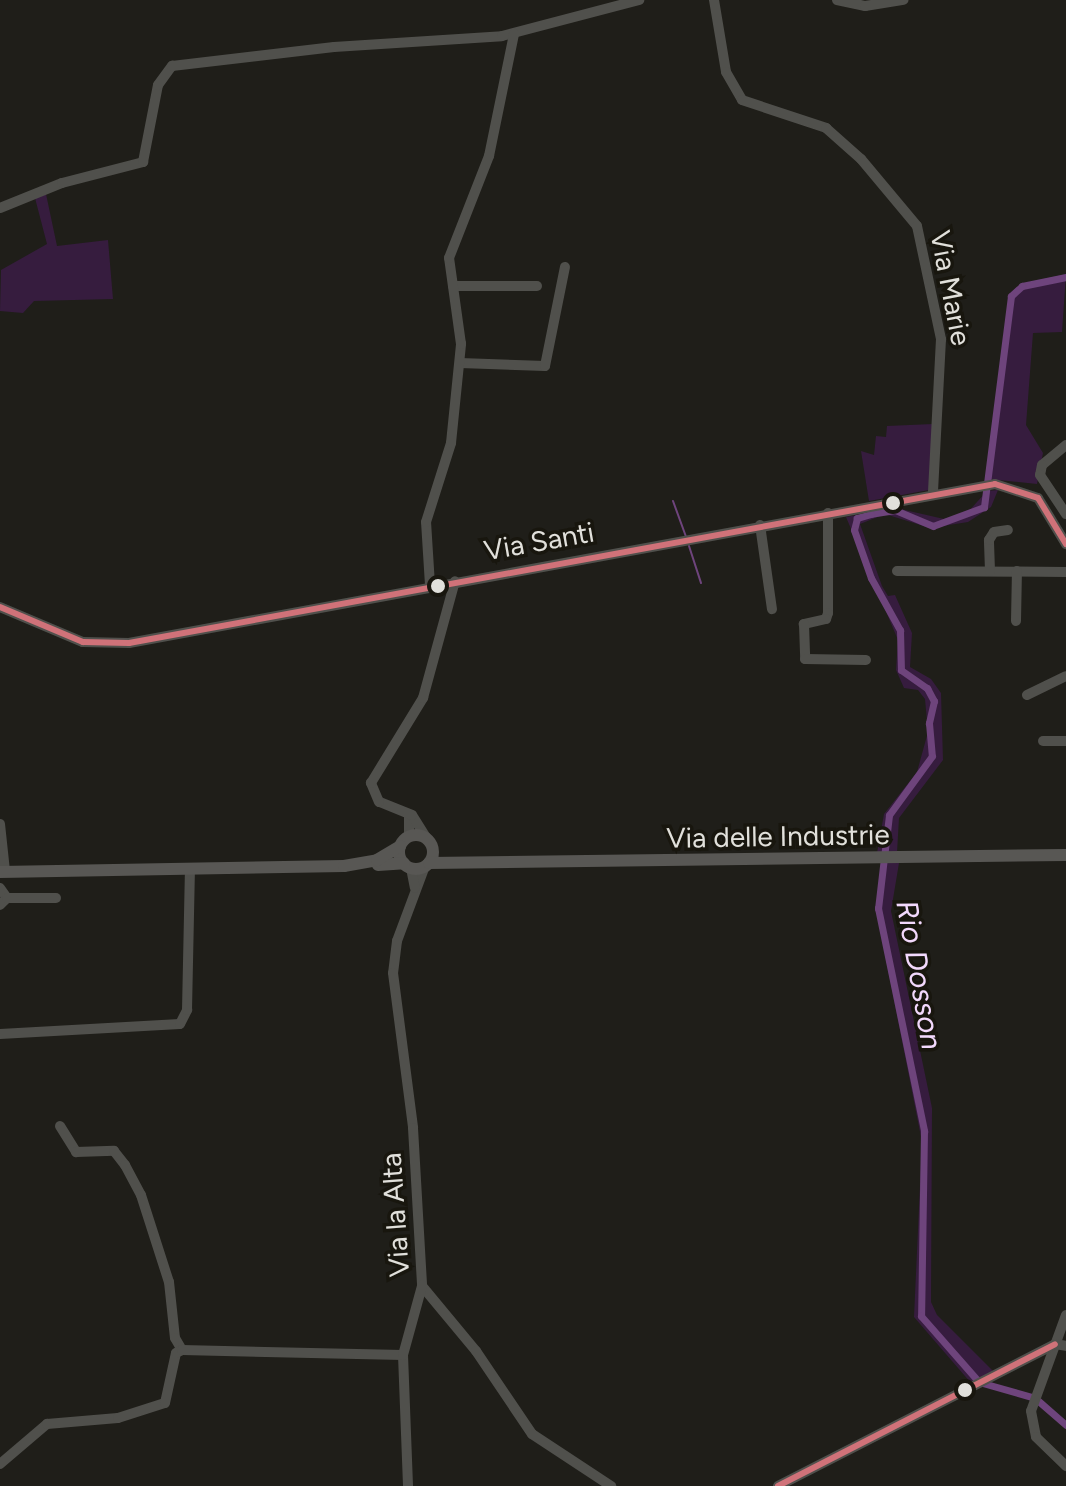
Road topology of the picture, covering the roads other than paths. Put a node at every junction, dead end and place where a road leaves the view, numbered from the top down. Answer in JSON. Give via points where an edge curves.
{"nodes":[{"id":1,"x":639,"y":0,"type":"edge"},
{"id":2,"x":714,"y":0,"type":"edge"},
{"id":3,"x":837,"y":0,"type":"edge"},
{"id":4,"x":904,"y":0,"type":"edge"},
{"id":5,"x":514,"y":34,"type":"junction"},
{"id":6,"x":0,"y":208,"type":"edge"},
{"id":7,"x":565,"y":267,"type":"dead end"},
{"id":8,"x":453,"y":286,"type":"junction"},
{"id":9,"x":537,"y":286,"type":"dead end"},
{"id":10,"x":460,"y":363,"type":"junction"},
{"id":11,"x":1066,"y":445,"type":"edge"},
{"id":12,"x":933,"y":494,"type":"junction"},
{"id":13,"x":828,"y":513,"type":"junction"},
{"id":14,"x":1066,"y":514,"type":"edge"},
{"id":15,"x":760,"y":525,"type":"junction"},
{"id":16,"x":1008,"y":530,"type":"dead end"},
{"id":17,"x":1066,"y":544,"type":"edge"},
{"id":18,"x":897,"y":571,"type":"dead end"},
{"id":19,"x":990,"y":571,"type":"junction"},
{"id":20,"x":1017,"y":571,"type":"junction"},
{"id":21,"x":1066,"y":572,"type":"edge"},
{"id":22,"x":455,"y":581,"type":"junction"},
{"id":23,"x":430,"y":585,"type":"junction"},
{"id":24,"x":0,"y":607,"type":"edge"},
{"id":25,"x":772,"y":609,"type":"dead end"},
{"id":26,"x":1016,"y":621,"type":"dead end"},
{"id":27,"x":866,"y":660,"type":"dead end"},
{"id":28,"x":1066,"y":676,"type":"edge"},
{"id":29,"x":1027,"y":695,"type":"dead end"},
{"id":30,"x":1043,"y":741,"type":"dead end"},
{"id":31,"x":1066,"y":741,"type":"edge"},
{"id":32,"x":408,"y":813,"type":"junction"},
{"id":33,"x":0,"y":824,"type":"edge"},
{"id":34,"x":405,"y":841,"type":"junction"},
{"id":35,"x":430,"y":843,"type":"junction"},
{"id":36,"x":1066,"y":855,"type":"edge"},
{"id":37,"x":427,"y":864,"type":"junction"},
{"id":38,"x":408,"y":866,"type":"junction"},
{"id":39,"x":491,"y":866,"type":"junction"},
{"id":40,"x":190,"y":872,"type":"junction"},
{"id":41,"x":2,"y":873,"type":"edge"},
{"id":42,"x":0,"y":888,"type":"edge"},
{"id":43,"x":56,"y":898,"type":"dead end"},
{"id":44,"x":3,"y":902,"type":"edge"},
{"id":45,"x":408,"y":913,"type":"junction"},
{"id":46,"x":0,"y":1034,"type":"edge"},
{"id":47,"x":60,"y":1126,"type":"dead end"},
{"id":48,"x":422,"y":1286,"type":"junction"},
{"id":49,"x":1066,"y":1315,"type":"edge"},
{"id":50,"x":1061,"y":1345,"type":"edge"},
{"id":51,"x":182,"y":1350,"type":"junction"},
{"id":52,"x":403,"y":1355,"type":"junction"},
{"id":53,"x":1026,"y":1362,"type":"junction"},
{"id":54,"x":1045,"y":1370,"type":"junction"},
{"id":55,"x":0,"y":1464,"type":"edge"},
{"id":56,"x":1066,"y":1466,"type":"edge"},
{"id":57,"x":408,"y":1486,"type":"edge"},
{"id":58,"x":611,"y":1486,"type":"edge"},
{"id":59,"x":778,"y":1486,"type":"edge"}],
"edges":[{"from":1,"to":5,"type":"street"},
{"from":2,"to":12,"type":"street","name":"Via Marie","via":[[726,72],[742,100],[826,128],[861,159],[917,226],[941,339]]},
{"from":3,"to":4,"type":"street","via":[[865,6]]},
{"from":5,"to":6,"type":"street","via":[[172,66],[158,85],[143,162],[52,187]]},
{"from":5,"to":8,"type":"street","via":[[489,156],[450,253]]},
{"from":7,"to":10,"type":"street","via":[[545,366]]},
{"from":8,"to":9,"type":"street"},
{"from":8,"to":10,"type":"street","via":[[461,314]]},
{"from":10,"to":23,"type":"street","via":[[451,443],[426,522]]},
{"from":11,"to":14,"type":"street","via":[[1042,465],[1040,475]]},
{"from":12,"to":13,"type":"street","name":"Via Santi"},
{"from":12,"to":17,"type":"street","name":"Via Santi","via":[[990,485],[1038,498]]},
{"from":13,"to":15,"type":"street","name":"Via Santi"},
{"from":13,"to":27,"type":"street","via":[[828,613],[826,619],[804,624],[805,659]]},
{"from":15,"to":22,"type":"street","name":"Via Santi"},
{"from":15,"to":25,"type":"street"},
{"from":16,"to":19,"type":"street","via":[[994,532],[989,540]]},
{"from":18,"to":19,"type":"street"},
{"from":19,"to":20,"type":"street"},
{"from":20,"to":21,"type":"street"},
{"from":20,"to":26,"type":"street"},
{"from":22,"to":23,"type":"street","name":"Via Santi"},
{"from":22,"to":32,"type":"street","via":[[417,712],[372,776],[379,802]]},
{"from":23,"to":24,"type":"street","name":"Via Santi","via":[[110,645],[57,633]]},
{"from":28,"to":29,"type":"street"},
{"from":30,"to":31,"type":"street"},
{"from":32,"to":34,"type":"street"},
{"from":32,"to":35,"type":"street"},
{"from":33,"to":41,"type":"street"},
{"from":34,"to":35,"type":"main road","name":"Via delle Industrie"},
{"from":34,"to":38,"type":"main road"},
{"from":34,"to":41,"type":"main road","via":[[377,860],[344,866]]},
{"from":35,"to":37,"type":"main road"},
{"from":35,"to":39,"type":"main road","name":"Via delle Industrie","via":[[460,860]]},
{"from":36,"to":39,"type":"main road","name":"Via delle Industrie"},
{"from":37,"to":38,"type":"main road","name":"Via delle Industrie"},
{"from":37,"to":39,"type":"main road","name":"Via delle Industrie"},
{"from":37,"to":45,"type":"street"},
{"from":38,"to":40,"type":"main road"},
{"from":38,"to":45,"type":"street","via":[[415,885]]},
{"from":40,"to":41,"type":"main road"},
{"from":40,"to":46,"type":"street","via":[[187,1010],[180,1024]]},
{"from":42,"to":44,"type":"street"},
{"from":43,"to":44,"type":"street"},
{"from":45,"to":48,"type":"street","name":"Via la Alta","via":[[393,973],[413,1128]]},
{"from":47,"to":51,"type":"street","via":[[76,1152],[114,1151],[125,1165],[141,1195],[169,1282],[175,1338]]},
{"from":48,"to":52,"type":"street"},
{"from":48,"to":58,"type":"street","name":"Via la Alta","via":[[476,1351],[532,1434]]},
{"from":49,"to":50,"type":"street"},
{"from":50,"to":53,"type":"street"},
{"from":50,"to":54,"type":"street"},
{"from":51,"to":52,"type":"street"},
{"from":51,"to":55,"type":"street","via":[[176,1353],[165,1403],[118,1418],[47,1424]]},
{"from":52,"to":57,"type":"street"},
{"from":53,"to":54,"type":"street"},
{"from":53,"to":59,"type":"street"},
{"from":54,"to":56,"type":"street","via":[[1032,1405],[1036,1437]]}]}
